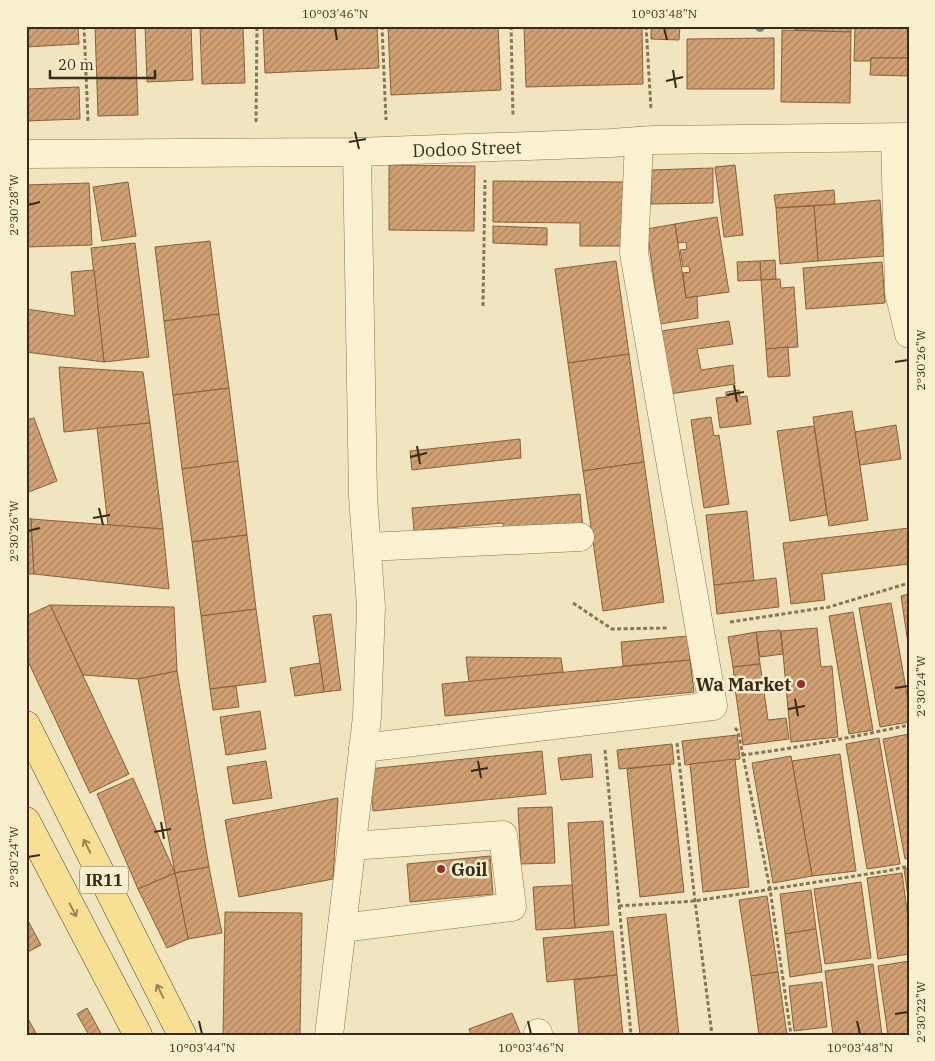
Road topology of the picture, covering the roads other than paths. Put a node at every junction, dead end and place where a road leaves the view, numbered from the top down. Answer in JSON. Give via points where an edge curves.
{"nodes":[{"id":1,"x":902,"y":137,"type":"edge"},
{"id":2,"x":646,"y":140,"type":"junction"},
{"id":3,"x":357,"y":152,"type":"junction"},
{"id":4,"x":26,"y":154,"type":"edge"},
{"id":5,"x":909,"y":334,"type":"edge"},
{"id":6,"x":580,"y":538,"type":"dead end"},
{"id":7,"x":367,"y":547,"type":"junction"},
{"id":8,"x":26,"y":725,"type":"edge"},
{"id":9,"x":363,"y":748,"type":"junction"},
{"id":10,"x":26,"y":821,"type":"edge"},
{"id":11,"x":352,"y":846,"type":"junction"},
{"id":12,"x":342,"y":928,"type":"junction"},
{"id":13,"x":138,"y":1035,"type":"edge"},
{"id":14,"x":182,"y":1035,"type":"edge"},
{"id":15,"x":329,"y":1035,"type":"edge"}],
"edges":[{"from":1,"to":2,"type":"street","name":"Dodoo Street"},
{"from":1,"to":5,"type":"street","via":[[900,292]]},
{"from":2,"to":3,"type":"street","name":"Dodoo Street"},
{"from":2,"to":9,"type":"street","via":[[634,253],[714,706]]},
{"from":3,"to":4,"type":"street","name":"Dodoo Street"},
{"from":3,"to":7,"type":"street","via":[[363,496]]},
{"from":6,"to":7,"type":"street"},
{"from":7,"to":9,"type":"street","via":[[371,608]]},
{"from":14,"to":8,"type":"main road","number":"IR11","one_way":true},
{"from":9,"to":11,"type":"street"},
{"from":10,"to":13,"type":"main road","number":"IR11","one_way":true},
{"from":11,"to":12,"type":"street"},
{"from":11,"to":12,"type":"street","via":[[503,835],[512,907]]},
{"from":12,"to":15,"type":"street"}]}
